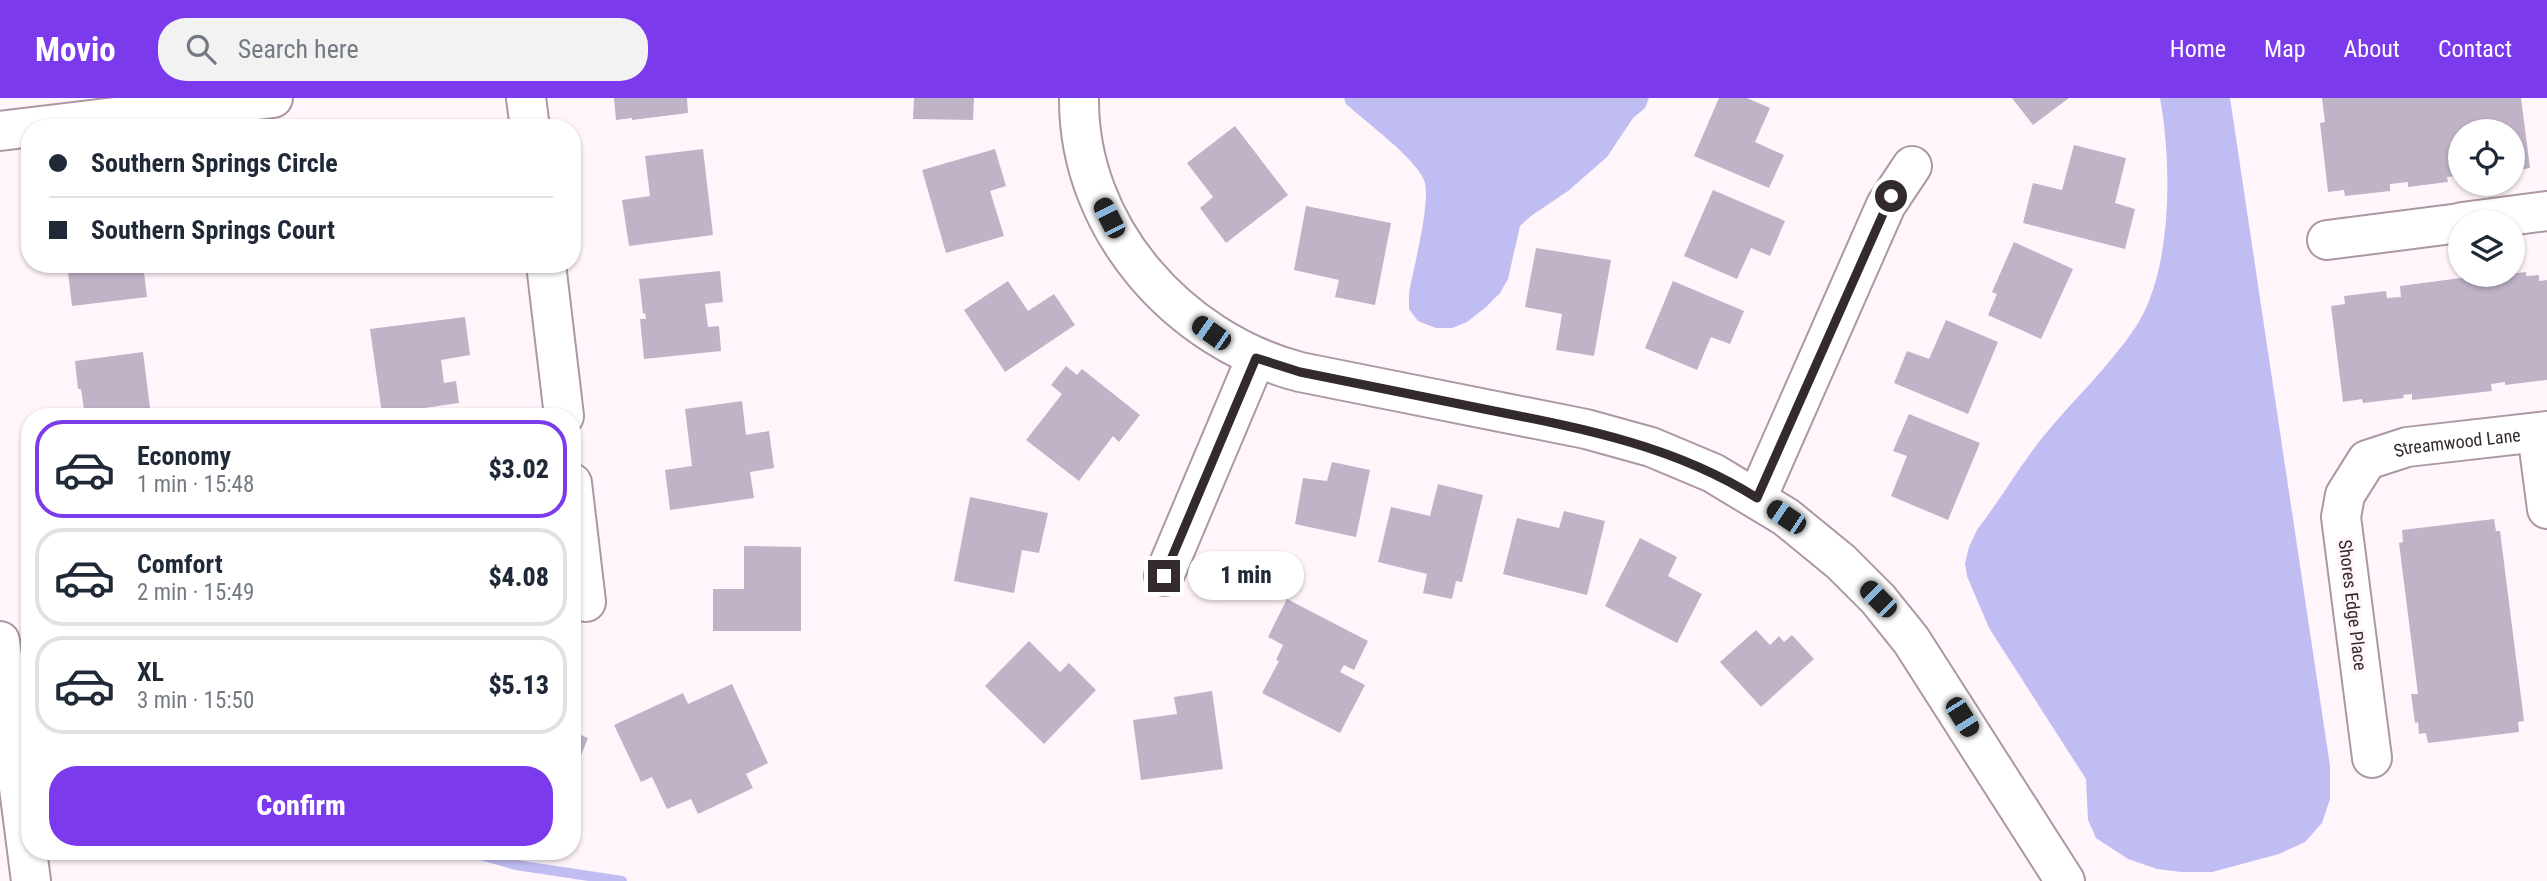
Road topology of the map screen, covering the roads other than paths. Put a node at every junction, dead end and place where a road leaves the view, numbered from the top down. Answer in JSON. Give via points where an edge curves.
{"nodes":[{"id":1,"x":273,"y":98,"type":"edge"},
{"id":2,"x":526,"y":98,"type":"edge"},
{"id":3,"x":1079,"y":98,"type":"edge"},
{"id":4,"x":99,"y":119,"type":"edge"},
{"id":5,"x":529,"y":119,"type":"edge"},
{"id":6,"x":21,"y":128,"type":"edge"},
{"id":7,"x":0,"y":131,"type":"edge"},
{"id":8,"x":1912,"y":166,"type":"dead end"},
{"id":9,"x":2547,"y":211,"type":"edge"},
{"id":10,"x":2525,"y":214,"type":"edge"},
{"id":11,"x":2448,"y":224,"type":"edge"},
{"id":12,"x":2327,"y":240,"type":"dead end"},
{"id":13,"x":547,"y":273,"type":"edge"},
{"id":14,"x":1256,"y":358,"type":"junction"},
{"id":15,"x":563,"y":408,"type":"edge"},
{"id":16,"x":2542,"y":432,"type":"edge"},
{"id":17,"x":2367,"y":460,"type":"joint"},
{"id":18,"x":1757,"y":498,"type":"junction"},
{"id":19,"x":2547,"y":509,"type":"edge"},
{"id":20,"x":581,"y":560,"type":"edge"},
{"id":21,"x":1164,"y":576,"type":"dead end"},
{"id":22,"x":586,"y":602,"type":"dead end"},
{"id":23,"x":0,"y":640,"type":"edge"},
{"id":24,"x":2372,"y":758,"type":"dead end"},
{"id":25,"x":21,"y":803,"type":"edge"},
{"id":26,"x":28,"y":860,"type":"edge"},
{"id":27,"x":31,"y":881,"type":"edge"},
{"id":28,"x":2065,"y":881,"type":"edge"}],
"edges":[{"from":1,"to":4,"type":"street"},
{"from":2,"to":5,"type":"street"},
{"from":3,"to":14,"type":"street","via":[[1082,139],[1095,187],[1136,264],[1183,314]]},
{"from":6,"to":7,"type":"street"},
{"from":8,"to":18,"type":"street","via":[[1886,205]]},
{"from":9,"to":10,"type":"street"},
{"from":11,"to":12,"type":"street"},
{"from":13,"to":15,"type":"street"},
{"from":14,"to":18,"type":"street","via":[[1300,372],[1586,429],[1651,447]]},
{"from":14,"to":21,"type":"street"},
{"from":16,"to":17,"type":"street","name":"Streamwood Lane","via":[[2407,447]]},
{"from":16,"to":19,"type":"street"},
{"from":17,"to":24,"type":"street","name":"Shores Edge Place","via":[[2345,495],[2341,517]]},
{"from":18,"to":28,"type":"street","via":[[1814,538],[1890,612],[1932,670]]},
{"from":20,"to":22,"type":"street"},
{"from":23,"to":25,"type":"street"},
{"from":26,"to":27,"type":"street"}]}
